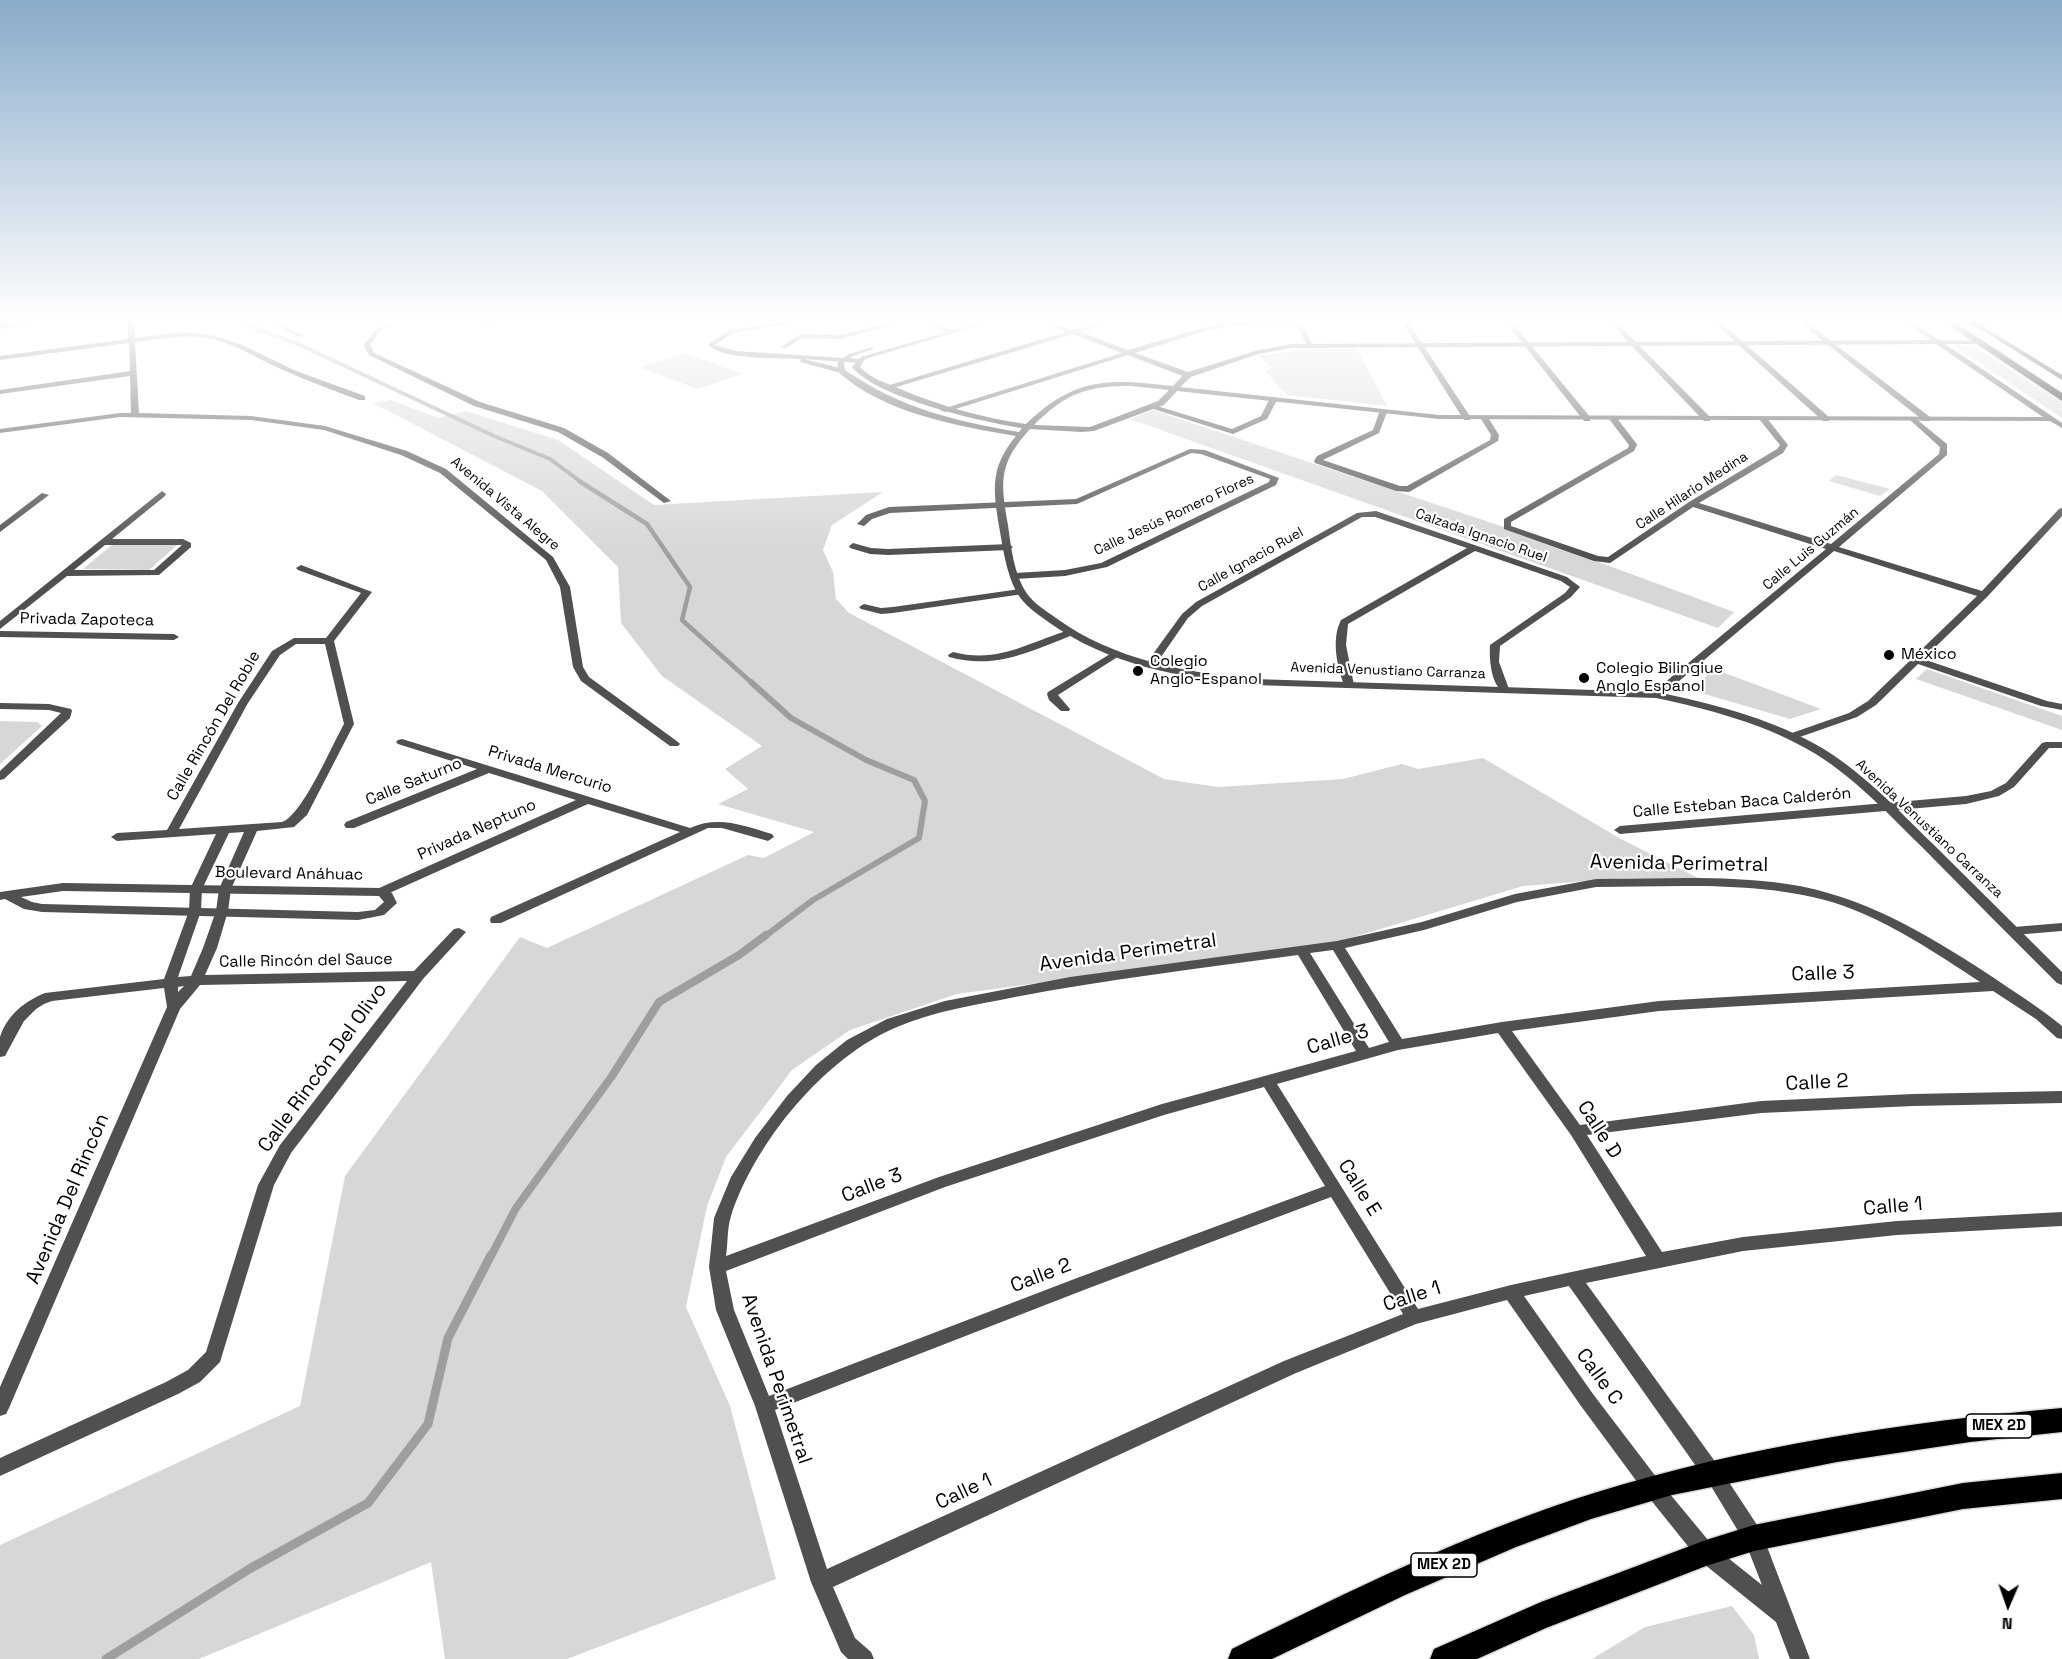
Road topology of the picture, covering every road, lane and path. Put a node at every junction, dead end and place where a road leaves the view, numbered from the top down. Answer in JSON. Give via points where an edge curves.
{"nodes":[{"id":1,"x":135,"y":399,"type":"edge"},
{"id":2,"x":467,"y":399,"type":"edge"},
{"id":3,"x":893,"y":399,"type":"edge"},
{"id":4,"x":918,"y":399,"type":"edge"},
{"id":5,"x":977,"y":399,"type":"edge"},
{"id":6,"x":1061,"y":399,"type":"edge"},
{"id":7,"x":1165,"y":399,"type":"edge"},
{"id":8,"x":1267,"y":399,"type":"edge"},
{"id":9,"x":1455,"y":399,"type":"edge"},
{"id":10,"x":1571,"y":399,"type":"edge"},
{"id":11,"x":1688,"y":399,"type":"edge"},
{"id":12,"x":1804,"y":399,"type":"edge"},
{"id":13,"x":1902,"y":399,"type":"edge"},
{"id":14,"x":2023,"y":399,"type":"edge"},
{"id":15,"x":1272,"y":400,"type":"junction"},
{"id":16,"x":1151,"y":407,"type":"junction"},
{"id":17,"x":944,"y":410,"type":"junction"},
{"id":18,"x":1383,"y":412,"type":"junction"},
{"id":19,"x":135,"y":414,"type":"junction"},
{"id":20,"x":1467,"y":418,"type":"junction"},
{"id":21,"x":2050,"y":418,"type":"junction"},
{"id":22,"x":1485,"y":419,"type":"junction"},
{"id":23,"x":1587,"y":419,"type":"junction"},
{"id":24,"x":1613,"y":419,"type":"junction"},
{"id":25,"x":1707,"y":419,"type":"junction"},
{"id":26,"x":1763,"y":419,"type":"junction"},
{"id":27,"x":1826,"y":419,"type":"junction"},
{"id":28,"x":1914,"y":419,"type":"junction"},
{"id":29,"x":1927,"y":419,"type":"junction"},
{"id":30,"x":1032,"y":426,"type":"junction"},
{"id":31,"x":2062,"y":426,"type":"edge"},
{"id":32,"x":0,"y":431,"type":"edge"},
{"id":33,"x":1022,"y":435,"type":"junction"},
{"id":34,"x":162,"y":494,"type":"dead end"},
{"id":35,"x":45,"y":495,"type":"dead end"},
{"id":36,"x":667,"y":501,"type":"dead end"},
{"id":37,"x":1692,"y":504,"type":"junction"},
{"id":38,"x":1001,"y":506,"type":"junction"},
{"id":39,"x":2062,"y":511,"type":"edge"},
{"id":40,"x":1389,"y":518,"type":"joint"},
{"id":41,"x":861,"y":524,"type":"dead end"},
{"id":42,"x":0,"y":529,"type":"edge"},
{"id":43,"x":104,"y":542,"type":"junction"},
{"id":44,"x":853,"y":546,"type":"dead end"},
{"id":45,"x":1009,"y":547,"type":"junction"},
{"id":46,"x":1474,"y":548,"type":"junction"},
{"id":47,"x":1835,"y":548,"type":"junction"},
{"id":48,"x":1615,"y":559,"type":"joint"},
{"id":49,"x":302,"y":568,"type":"dead end"},
{"id":50,"x":66,"y":573,"type":"junction"},
{"id":51,"x":1015,"y":576,"type":"junction"},
{"id":52,"x":1020,"y":591,"type":"junction"},
{"id":53,"x":1984,"y":595,"type":"junction"},
{"id":54,"x":864,"y":607,"type":"dead end"},
{"id":55,"x":0,"y":626,"type":"edge"},
{"id":56,"x":1070,"y":633,"type":"junction"},
{"id":57,"x":0,"y":634,"type":"edge"},
{"id":58,"x":174,"y":637,"type":"dead end"},
{"id":59,"x":329,"y":641,"type":"junction"},
{"id":60,"x":1115,"y":654,"type":"junction"},
{"id":61,"x":953,"y":655,"type":"dead end"},
{"id":62,"x":1918,"y":661,"type":"junction"},
{"id":63,"x":1150,"y":665,"type":"junction"},
{"id":64,"x":1349,"y":685,"type":"junction"},
{"id":65,"x":1504,"y":689,"type":"junction"},
{"id":66,"x":1656,"y":695,"type":"junction"},
{"id":67,"x":0,"y":706,"type":"edge"},
{"id":68,"x":2062,"y":707,"type":"edge"},
{"id":69,"x":1065,"y":708,"type":"dead end"},
{"id":70,"x":1793,"y":736,"type":"junction"},
{"id":71,"x":402,"y":742,"type":"dead end"},
{"id":72,"x":674,"y":744,"type":"dead end"},
{"id":73,"x":2062,"y":745,"type":"edge"},
{"id":74,"x":490,"y":768,"type":"junction"},
{"id":75,"x":0,"y":777,"type":"edge"},
{"id":76,"x":588,"y":799,"type":"junction"},
{"id":77,"x":1888,"y":807,"type":"junction"},
{"id":78,"x":350,"y":825,"type":"dead end"},
{"id":79,"x":252,"y":828,"type":"junction"},
{"id":80,"x":224,"y":830,"type":"junction"},
{"id":81,"x":1620,"y":830,"type":"dead end"},
{"id":82,"x":688,"y":831,"type":"junction"},
{"id":83,"x":171,"y":833,"type":"junction"},
{"id":84,"x":117,"y":837,"type":"dead end"},
{"id":85,"x":768,"y":837,"type":"dead end"},
{"id":86,"x":196,"y":889,"type":"junction"},
{"id":87,"x":225,"y":889,"type":"junction"},
{"id":88,"x":349,"y":891,"type":"junction"},
{"id":89,"x":381,"y":892,"type":"junction"},
{"id":90,"x":5,"y":896,"type":"edge"},
{"id":91,"x":195,"y":911,"type":"junction"},
{"id":92,"x":222,"y":911,"type":"junction"},
{"id":93,"x":335,"y":915,"type":"junction"},
{"id":94,"x":496,"y":920,"type":"dead end"},
{"id":95,"x":2062,"y":927,"type":"edge"},
{"id":96,"x":2014,"y":931,"type":"junction"},
{"id":97,"x":459,"y":932,"type":"dead end"},
{"id":98,"x":1337,"y":945,"type":"junction"},
{"id":99,"x":1302,"y":951,"type":"junction"},
{"id":100,"x":417,"y":976,"type":"junction"},
{"id":101,"x":196,"y":980,"type":"junction"},
{"id":102,"x":2062,"y":980,"type":"edge"},
{"id":103,"x":170,"y":982,"type":"junction"},
{"id":104,"x":1998,"y":986,"type":"junction"},
{"id":105,"x":174,"y":1007,"type":"junction"},
{"id":106,"x":1502,"y":1027,"type":"junction"},
{"id":107,"x":2062,"y":1034,"type":"edge"},
{"id":108,"x":1398,"y":1045,"type":"junction"},
{"id":109,"x":0,"y":1052,"type":"edge"},
{"id":110,"x":1365,"y":1054,"type":"junction"},
{"id":111,"x":1268,"y":1081,"type":"junction"},
{"id":112,"x":2062,"y":1097,"type":"edge"},
{"id":113,"x":1576,"y":1131,"type":"junction"},
{"id":114,"x":1335,"y":1189,"type":"junction"},
{"id":115,"x":2062,"y":1219,"type":"edge"},
{"id":116,"x":1658,"y":1260,"type":"junction"},
{"id":117,"x":717,"y":1267,"type":"junction"},
{"id":118,"x":1574,"y":1280,"type":"junction"},
{"id":119,"x":1511,"y":1292,"type":"junction"},
{"id":120,"x":1414,"y":1317,"type":"junction"},
{"id":121,"x":764,"y":1406,"type":"junction"},
{"id":122,"x":0,"y":1408,"type":"edge"},
{"id":123,"x":2062,"y":1420,"type":"edge"},
{"id":124,"x":0,"y":1467,"type":"edge"},
{"id":125,"x":1712,"y":1473,"type":"junction"},
{"id":126,"x":2062,"y":1486,"type":"edge"},
{"id":127,"x":1653,"y":1488,"type":"junction"},
{"id":128,"x":1754,"y":1538,"type":"junction"},
{"id":129,"x":1706,"y":1553,"type":"junction"},
{"id":130,"x":821,"y":1582,"type":"junction"},
{"id":131,"x":1784,"y":1616,"type":"junction"},
{"id":132,"x":864,"y":1659,"type":"edge"},
{"id":133,"x":1242,"y":1659,"type":"edge"},
{"id":134,"x":1444,"y":1659,"type":"edge"},
{"id":135,"x":1800,"y":1659,"type":"edge"}],
"edges":[{"from":1,"to":19,"type":"street"},
{"from":2,"to":36,"type":"street","via":[[561,430],[605,455]]},
{"from":3,"to":33,"type":"street","via":[[932,418]]},
{"from":4,"to":17,"type":"street"},
{"from":5,"to":17,"type":"street"},
{"from":6,"to":30,"type":"street","name":"Avenida Venustiano Carranza"},
{"from":7,"to":16,"type":"street"},
{"from":8,"to":15,"type":"street","name":"Avenida Venustiano Carranza"},
{"from":9,"to":20,"type":"street"},
{"from":10,"to":23,"type":"street"},
{"from":11,"to":25,"type":"street"},
{"from":12,"to":27,"type":"street"},
{"from":13,"to":29,"type":"street"},
{"from":14,"to":21,"type":"street"},
{"from":15,"to":16,"type":"street","via":[[1264,417],[1238,431],[1226,431]]},
{"from":15,"to":18,"type":"street","name":"Avenida Venustiano Carranza"},
{"from":16,"to":30,"type":"street","via":[[1091,429]]},
{"from":17,"to":30,"type":"street"},
{"from":18,"to":20,"type":"street","name":"Avenida Venustiano Carranza"},
{"from":18,"to":22,"type":"street","name":"Calzada Ignacio Ruel","via":[[1376,431],[1320,458],[1321,463],[1399,489],[1412,489],[1494,441],[1495,435]]},
{"from":19,"to":32,"type":"street","name":"Avenida Vista Alegre"},
{"from":19,"to":72,"type":"street","name":"Avenida Vista Alegre","via":[[251,418],[325,428],[404,453],[443,471],[535,546],[559,572],[573,623],[578,667],[585,679]]},
{"from":20,"to":22,"type":"street","name":"Avenida Venustiano Carranza"},
{"from":21,"to":29,"type":"street","name":"Avenida Venustiano Carranza"},
{"from":21,"to":31,"type":"street"},
{"from":22,"to":23,"type":"street","name":"Avenida Venustiano Carranza"},
{"from":23,"to":24,"type":"street","name":"Avenida Venustiano Carranza"},
{"from":24,"to":25,"type":"street","name":"Avenida Venustiano Carranza"},
{"from":24,"to":48,"type":"street","name":"Calzada Ignacio Ruel","via":[[1633,445],[1631,449],[1505,525],[1597,559]]},
{"from":25,"to":26,"type":"street","name":"Avenida Venustiano Carranza"},
{"from":26,"to":27,"type":"street","name":"Avenida Venustiano Carranza"},
{"from":26,"to":37,"type":"street","name":"Calle Hilario Medina","via":[[1782,440],[1780,451]]},
{"from":27,"to":28,"type":"street","name":"Avenida Venustiano Carranza"},
{"from":28,"to":29,"type":"street","name":"Avenida Venustiano Carranza"},
{"from":28,"to":47,"type":"street","name":"Calle Luis Guzmán","via":[[1944,446],[1943,455]]},
{"from":30,"to":33,"type":"street","name":"Avenida Venustiano Carranza"},
{"from":33,"to":38,"type":"street","name":"Avenida Venustiano Carranza","via":[[1009,451],[998,476]]},
{"from":34,"to":43,"type":"street"},
{"from":35,"to":42,"type":"street"},
{"from":37,"to":47,"type":"street"},
{"from":37,"to":48,"type":"street","name":"Calle Hilario Medina"},
{"from":38,"to":41,"type":"street","via":[[889,510]]},
{"from":38,"to":45,"type":"street","name":"Avenida Venustiano Carranza"},
{"from":38,"to":51,"type":"street","name":"Calle Jesús Romero Flores","via":[[1077,501],[1196,451],[1276,480],[1104,565],[1065,573]]},
{"from":39,"to":53,"type":"street"},
{"from":40,"to":46,"type":"street","name":"Calzada Ignacio Ruel"},
{"from":40,"to":63,"type":"street","name":"Calle Ignacio Ruel","via":[[1360,515],[1214,594],[1185,616]]},
{"from":43,"to":50,"type":"street"},
{"from":43,"to":50,"type":"street","via":[[188,545],[156,573]]},
{"from":44,"to":45,"type":"street","via":[[888,552]]},
{"from":45,"to":51,"type":"street","name":"Avenida Venustiano Carranza"},
{"from":46,"to":64,"type":"street","via":[[1344,622],[1340,644]]},
{"from":46,"to":65,"type":"street","name":"Calzada Ignacio Ruel","via":[[1564,579],[1572,583],[1574,591],[1495,645],[1494,662]]},
{"from":47,"to":53,"type":"street"},
{"from":47,"to":66,"type":"street","name":"Calle Luis Guzmán"},
{"from":49,"to":59,"type":"street","via":[[367,592]]},
{"from":50,"to":55,"type":"street"},
{"from":51,"to":52,"type":"street","name":"Avenida Venustiano Carranza"},
{"from":52,"to":54,"type":"street","via":[[892,610]]},
{"from":52,"to":56,"type":"street","name":"Avenida Venustiano Carranza"},
{"from":53,"to":62,"type":"street"},
{"from":56,"to":60,"type":"street","name":"Avenida Venustiano Carranza"},
{"from":56,"to":61,"type":"street","via":[[990,660],[968,661]]},
{"from":57,"to":58,"type":"street","name":"Privada Zapoteca"},
{"from":59,"to":79,"type":"street","via":[[349,724],[303,812],[290,824]]},
{"from":59,"to":83,"type":"street","name":"Calle Rincón Del Roble","via":[[294,641],[276,653]]},
{"from":60,"to":63,"type":"street","name":"Avenida Venustiano Carranza"},
{"from":60,"to":69,"type":"street","via":[[1052,694]]},
{"from":62,"to":68,"type":"street"},
{"from":62,"to":70,"type":"street","via":[[1863,710]]},
{"from":63,"to":64,"type":"street","name":"Avenida Venustiano Carranza","via":[[1221,679]]},
{"from":64,"to":65,"type":"street","name":"Avenida Venustiano Carranza"},
{"from":65,"to":66,"type":"street","name":"Avenida Venustiano Carranza"},
{"from":66,"to":70,"type":"street","name":"Avenida Venustiano Carranza","via":[[1725,711]]},
{"from":67,"to":75,"type":"street","via":[[67,711]]},
{"from":70,"to":77,"type":"street","name":"Avenida Venustiano Carranza","via":[[1831,759]]},
{"from":71,"to":74,"type":"street","name":"Privada Mercurio"},
{"from":73,"to":77,"type":"street","name":"Calle Esteban Baca Calderón","via":[[2046,745],[2010,785],[1995,794]]},
{"from":74,"to":76,"type":"street","name":"Privada Mercurio"},
{"from":74,"to":78,"type":"street","name":"Calle Saturno"},
{"from":76,"to":82,"type":"street","name":"Privada Mercurio"},
{"from":76,"to":89,"type":"street","name":"Privada Neptuno"},
{"from":77,"to":81,"type":"street","name":"Calle Esteban Baca Calderón"},
{"from":77,"to":96,"type":"street","name":"Avenida Venustiano Carranza"},
{"from":79,"to":80,"type":"street"},
{"from":79,"to":87,"type":"street","name":"Avenida Del Rincón"},
{"from":80,"to":83,"type":"street"},
{"from":80,"to":86,"type":"street"},
{"from":82,"to":85,"type":"street","via":[[717,823]]},
{"from":82,"to":94,"type":"street"},
{"from":83,"to":84,"type":"street"},
{"from":86,"to":87,"type":"street","name":"Boulevard Anáhuac"},
{"from":86,"to":90,"type":"street","name":"Boulevard Anáhuac","via":[[63,887]]},
{"from":86,"to":91,"type":"street"},
{"from":87,"to":88,"type":"street","name":"Boulevard Anáhuac"},
{"from":87,"to":92,"type":"street","name":"Avenida Del Rincón"},
{"from":88,"to":89,"type":"street","name":"Boulevard Anáhuac"},
{"from":88,"to":93,"type":"street"},
{"from":89,"to":93,"type":"street","name":"Boulevard Anáhuac","via":[[390,900],[381,913]]},
{"from":90,"to":91,"type":"street","name":"Boulevard Anáhuac","via":[[42,908]]},
{"from":91,"to":92,"type":"street","name":"Boulevard Anáhuac"},
{"from":91,"to":103,"type":"street"},
{"from":92,"to":93,"type":"street","name":"Boulevard Anáhuac"},
{"from":92,"to":101,"type":"street","name":"Avenida Del Rincón"},
{"from":95,"to":96,"type":"street"},
{"from":96,"to":102,"type":"street","name":"Avenida Venustiano Carranza"},
{"from":97,"to":100,"type":"street","name":"Calle Rincón Del Olivo"},
{"from":98,"to":99,"type":"street","name":"Avenida Perimetral"},
{"from":98,"to":104,"type":"street","name":"Avenida Perimetral","via":[[1575,885],[1715,883],[1787,888],[1844,902],[1899,925]]},
{"from":98,"to":108,"type":"street"},
{"from":99,"to":110,"type":"street"},
{"from":99,"to":117,"type":"street","name":"Avenida Perimetral","via":[[1070,982],[945,1006],[892,1023],[852,1044],[792,1100],[748,1162],[722,1218]]},
{"from":100,"to":101,"type":"street","name":"Calle Rincón del Sauce"},
{"from":100,"to":124,"type":"street","name":"Calle Rincón Del Olivo","via":[[285,1149],[266,1185],[214,1356],[194,1376]]},
{"from":101,"to":103,"type":"street","name":"Calle Rincón del Sauce"},
{"from":101,"to":105,"type":"street","name":"Avenida Del Rincón"},
{"from":103,"to":105,"type":"street"},
{"from":103,"to":109,"type":"street","name":"Calle Rincón del Sauce","via":[[36,1001],[22,1012]]},
{"from":104,"to":106,"type":"street","name":"Calle 3","via":[[1711,1002]]},
{"from":104,"to":107,"type":"street","name":"Avenida Perimetral"},
{"from":105,"to":122,"type":"street","name":"Avenida Del Rincón"},
{"from":106,"to":108,"type":"street","name":"Calle 3"},
{"from":106,"to":113,"type":"street","name":"Calle D"},
{"from":108,"to":110,"type":"street","name":"Calle 3"},
{"from":110,"to":111,"type":"street","name":"Calle 3"},
{"from":111,"to":114,"type":"street","name":"Calle E"},
{"from":111,"to":117,"type":"street","name":"Calle 3","via":[[1162,1110],[939,1183]]},
{"from":112,"to":113,"type":"street","name":"Calle 2","via":[[1761,1107]]},
{"from":113,"to":116,"type":"street","name":"Calle D"},
{"from":114,"to":120,"type":"street","name":"Calle E"},
{"from":114,"to":121,"type":"street","name":"Calle 2"},
{"from":115,"to":116,"type":"street","name":"Calle 1","via":[[1897,1228],[1743,1244]]},
{"from":116,"to":118,"type":"street","name":"Calle 1"},
{"from":117,"to":121,"type":"street","name":"Avenida Perimetral","via":[[725,1310]]},
{"from":118,"to":119,"type":"street","name":"Calle 1"},
{"from":118,"to":125,"type":"street","name":"Calle C"},
{"from":119,"to":120,"type":"street","name":"Calle 1"},
{"from":119,"to":127,"type":"street","name":"Calle C"},
{"from":120,"to":130,"type":"street","name":"Calle 1","via":[[1290,1367]]},
{"from":121,"to":130,"type":"street","name":"Avenida Perimetral"},
{"from":123,"to":125,"type":"highway","number":"MEX 2D","via":[[1861,1446]]},
{"from":125,"to":127,"type":"highway","number":"MEX 2D"},
{"from":125,"to":128,"type":"street","name":"Calle C"},
{"from":126,"to":128,"type":"highway","via":[[1963,1496]]},
{"from":127,"to":129,"type":"street","name":"Calle C"},
{"from":127,"to":133,"type":"highway","number":"MEX 2D","via":[[1552,1520],[1349,1605]]},
{"from":128,"to":129,"type":"highway"},
{"from":128,"to":131,"type":"street","name":"Calle C"},
{"from":129,"to":131,"type":"street","name":"Calle C"},
{"from":129,"to":134,"type":"highway","via":[[1541,1616]]},
{"from":130,"to":132,"type":"street","name":"Avenida Perimetral","via":[[848,1645]]},
{"from":131,"to":135,"type":"street","name":"Calle C"}]}
